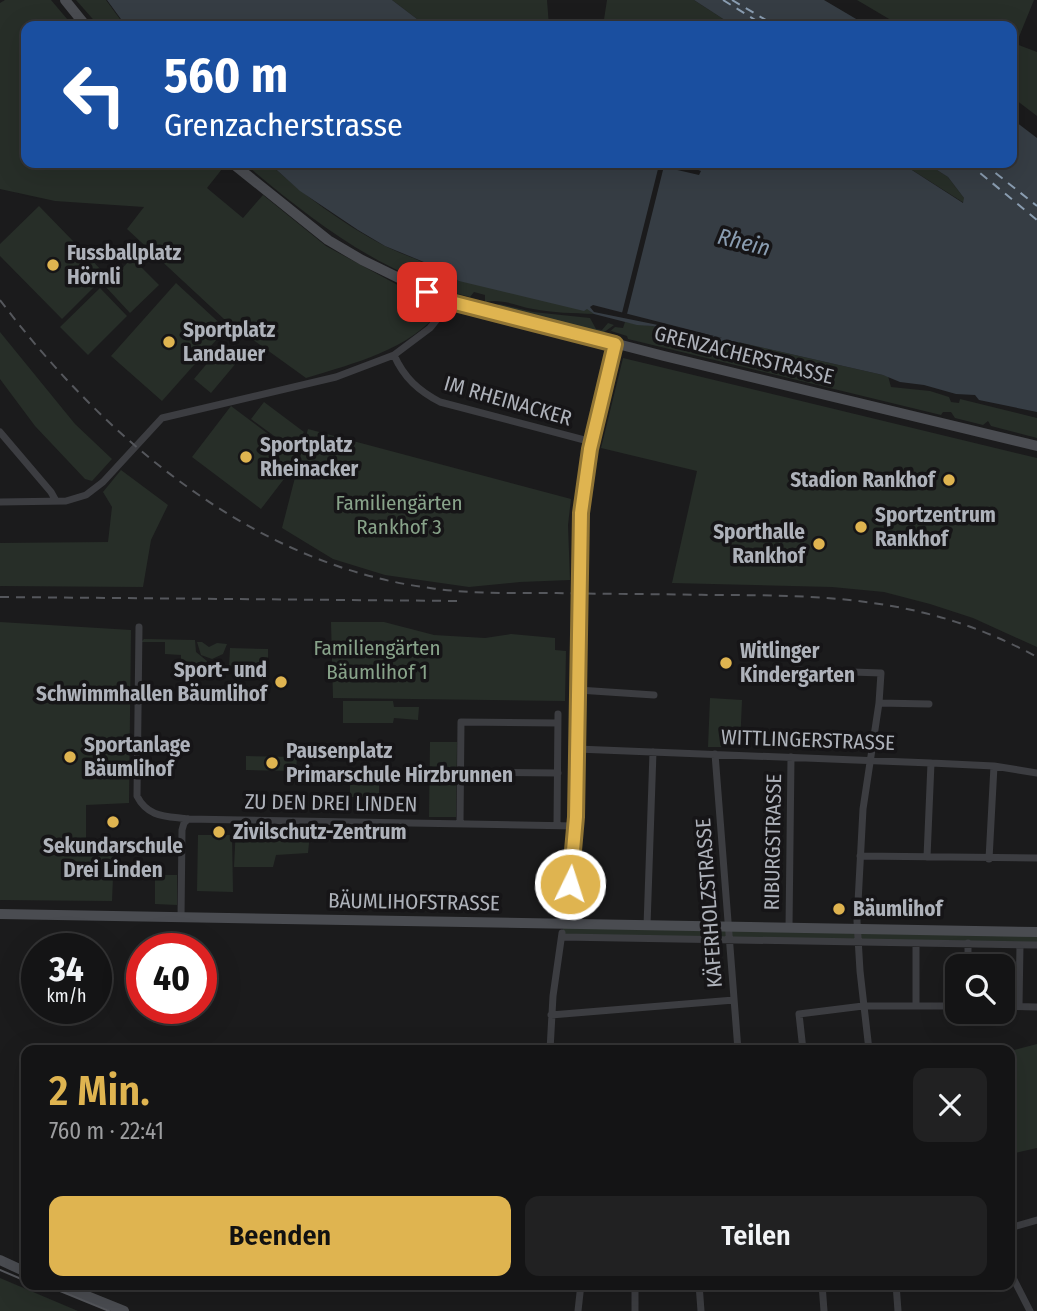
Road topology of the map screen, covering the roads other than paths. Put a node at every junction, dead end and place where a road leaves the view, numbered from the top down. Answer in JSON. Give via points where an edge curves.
{"nodes":[{"id":1,"x":65,"y":0,"type":"edge"},
{"id":2,"x":82,"y":21,"type":"edge"},
{"id":3,"x":238,"y":168,"type":"edge"},
{"id":4,"x":451,"y":302,"type":"junction"},
{"id":5,"x":615,"y":344,"type":"junction"},
{"id":6,"x":394,"y":355,"type":"junction"},
{"id":7,"x":0,"y":432,"type":"edge"},
{"id":8,"x":592,"y":442,"type":"junction"},
{"id":9,"x":1037,"y":446,"type":"edge"},
{"id":10,"x":56,"y":501,"type":"junction"},
{"id":11,"x":0,"y":502,"type":"edge"},
{"id":12,"x":139,"y":627,"type":"dead end"},
{"id":13,"x":796,"y":670,"type":"dead end"},
{"id":14,"x":578,"y":690,"type":"junction"},
{"id":15,"x":654,"y":695,"type":"dead end"},
{"id":16,"x":879,"y":703,"type":"junction"},
{"id":17,"x":929,"y":704,"type":"dead end"},
{"id":18,"x":558,"y":714,"type":"dead end"},
{"id":19,"x":558,"y":723,"type":"junction"},
{"id":20,"x":577,"y":749,"type":"junction"},
{"id":21,"x":653,"y":752,"type":"junction"},
{"id":22,"x":715,"y":754,"type":"junction"},
{"id":23,"x":791,"y":757,"type":"junction"},
{"id":24,"x":869,"y":761,"type":"junction"},
{"id":25,"x":931,"y":763,"type":"junction"},
{"id":26,"x":994,"y":766,"type":"junction"},
{"id":27,"x":460,"y":772,"type":"junction"},
{"id":28,"x":1037,"y":773,"type":"edge"},
{"id":29,"x":558,"y":774,"type":"junction"},
{"id":30,"x":188,"y":819,"type":"junction"},
{"id":31,"x":460,"y":823,"type":"junction"},
{"id":32,"x":557,"y":824,"type":"junction"},
{"id":33,"x":575,"y":825,"type":"junction"},
{"id":34,"x":860,"y":856,"type":"junction"},
{"id":35,"x":927,"y":857,"type":"junction"},
{"id":36,"x":1037,"y":858,"type":"edge"},
{"id":37,"x":989,"y":859,"type":"junction"},
{"id":38,"x":0,"y":914,"type":"edge"},
{"id":39,"x":181,"y":918,"type":"junction"},
{"id":40,"x":564,"y":923,"type":"junction"},
{"id":41,"x":647,"y":926,"type":"junction"},
{"id":42,"x":729,"y":927,"type":"junction"},
{"id":43,"x":789,"y":928,"type":"junction"},
{"id":44,"x":858,"y":930,"type":"junction"},
{"id":45,"x":1037,"y":932,"type":"edge"},
{"id":46,"x":562,"y":937,"type":"junction"},
{"id":47,"x":730,"y":940,"type":"junction"},
{"id":48,"x":858,"y":942,"type":"junction"},
{"id":49,"x":916,"y":943,"type":"junction"},
{"id":50,"x":968,"y":943,"type":"junction"},
{"id":51,"x":1020,"y":945,"type":"junction"},
{"id":52,"x":1037,"y":945,"type":"edge"},
{"id":53,"x":968,"y":954,"type":"edge"},
{"id":54,"x":734,"y":1000,"type":"junction"},
{"id":55,"x":916,"y":1005,"type":"junction"},
{"id":56,"x":863,"y":1006,"type":"junction"},
{"id":57,"x":945,"y":1006,"type":"edge"},
{"id":58,"x":1015,"y":1006,"type":"edge"},
{"id":59,"x":1019,"y":1006,"type":"junction"},
{"id":60,"x":1037,"y":1007,"type":"edge"},
{"id":61,"x":551,"y":1015,"type":"junction"},
{"id":62,"x":550,"y":1045,"type":"edge"},
{"id":63,"x":738,"y":1045,"type":"edge"},
{"id":64,"x":802,"y":1045,"type":"edge"},
{"id":65,"x":868,"y":1045,"type":"edge"},
{"id":66,"x":1037,"y":1220,"type":"edge"},
{"id":67,"x":1015,"y":1227,"type":"edge"},
{"id":68,"x":0,"y":1260,"type":"edge"},
{"id":69,"x":21,"y":1270,"type":"edge"},
{"id":70,"x":1015,"y":1282,"type":"edge"},
{"id":71,"x":72,"y":1290,"type":"edge"},
{"id":72,"x":580,"y":1290,"type":"edge"},
{"id":73,"x":635,"y":1290,"type":"edge"},
{"id":74,"x":699,"y":1290,"type":"edge"},
{"id":75,"x":822,"y":1290,"type":"edge"},
{"id":76,"x":896,"y":1290,"type":"edge"},
{"id":77,"x":124,"y":1311,"type":"edge"},
{"id":78,"x":578,"y":1311,"type":"edge"},
{"id":79,"x":635,"y":1311,"type":"edge"},
{"id":80,"x":701,"y":1311,"type":"edge"},
{"id":81,"x":824,"y":1311,"type":"edge"},
{"id":82,"x":898,"y":1311,"type":"edge"},
{"id":83,"x":1030,"y":1311,"type":"edge"}],
"edges":[{"from":1,"to":2,"type":"main road"},
{"from":3,"to":4,"type":"main road","name":"GRENZACHERSTRASSE","via":[[328,240]]},
{"from":4,"to":5,"type":"main road","name":"GRENZACHERSTRASSE"},
{"from":4,"to":6,"type":"street","via":[[430,328]]},
{"from":5,"to":8,"type":"street"},
{"from":5,"to":9,"type":"main road","name":"GRENZACHERSTRASSE"},
{"from":6,"to":8,"type":"street","name":"IM RHEINACKER","via":[[412,383],[440,402]]},
{"from":6,"to":10,"type":"street","via":[[336,377],[162,418],[94,491]]},
{"from":7,"to":10,"type":"street"},
{"from":8,"to":14,"type":"street","via":[[579,527]]},
{"from":10,"to":11,"type":"street"},
{"from":12,"to":30,"type":"street","name":"ZU DEN DREI LINDEN","via":[[137,796],[152,814]]},
{"from":13,"to":16,"type":"street","via":[[881,673]]},
{"from":14,"to":15,"type":"street"},
{"from":14,"to":20,"type":"street"},
{"from":16,"to":17,"type":"street"},
{"from":16,"to":24,"type":"street"},
{"from":18,"to":19,"type":"street"},
{"from":19,"to":27,"type":"street","via":[[461,723]]},
{"from":19,"to":29,"type":"street"},
{"from":20,"to":21,"type":"street","name":"WITTLINGERSTRASSE"},
{"from":20,"to":33,"type":"street"},
{"from":21,"to":22,"type":"street","name":"WITTLINGERSTRASSE"},
{"from":21,"to":41,"type":"street"},
{"from":22,"to":23,"type":"street","name":"WITTLINGERSTRASSE"},
{"from":22,"to":42,"type":"street","name":"KÄFERHOLZSTRASSE"},
{"from":23,"to":24,"type":"street","name":"WITTLINGERSTRASSE"},
{"from":23,"to":43,"type":"street","name":"RIBURGSTRASSE"},
{"from":24,"to":25,"type":"street","name":"WITTLINGERSTRASSE"},
{"from":24,"to":34,"type":"street"},
{"from":25,"to":26,"type":"street","name":"WITTLINGERSTRASSE"},
{"from":25,"to":35,"type":"street"},
{"from":26,"to":28,"type":"street","name":"WITTLINGERSTRASSE"},
{"from":26,"to":37,"type":"street"},
{"from":27,"to":29,"type":"street"},
{"from":27,"to":31,"type":"street"},
{"from":29,"to":32,"type":"street"},
{"from":30,"to":31,"type":"street","name":"ZU DEN DREI LINDEN"},
{"from":30,"to":39,"type":"street","via":[[182,830]]},
{"from":31,"to":32,"type":"street","name":"ZU DEN DREI LINDEN"},
{"from":32,"to":33,"type":"street","name":"ZU DEN DREI LINDEN"},
{"from":33,"to":40,"type":"street"},
{"from":34,"to":35,"type":"street"},
{"from":34,"to":44,"type":"street"},
{"from":35,"to":37,"type":"street"},
{"from":36,"to":37,"type":"street"},
{"from":38,"to":39,"type":"main road","name":"BÄUMLIHOFSTRASSE"},
{"from":39,"to":40,"type":"main road","name":"BÄUMLIHOFSTRASSE"},
{"from":40,"to":41,"type":"main road","name":"BÄUMLIHOFSTRASSE"},
{"from":40,"to":46,"type":"street"},
{"from":41,"to":42,"type":"main road","name":"BÄUMLIHOFSTRASSE"},
{"from":42,"to":43,"type":"main road","name":"BÄUMLIHOFSTRASSE"},
{"from":42,"to":47,"type":"street","name":"KÄFERHOLZSTRASSE"},
{"from":43,"to":44,"type":"main road","name":"BÄUMLIHOFSTRASSE"},
{"from":44,"to":45,"type":"main road","name":"BÄUMLIHOFSTRASSE"},
{"from":44,"to":48,"type":"street"},
{"from":46,"to":47,"type":"street"},
{"from":46,"to":61,"type":"street"},
{"from":47,"to":48,"type":"street"},
{"from":47,"to":54,"type":"street","name":"KÄFERHOLZSTRASSE"},
{"from":48,"to":49,"type":"street"},
{"from":48,"to":56,"type":"street"},
{"from":49,"to":50,"type":"street"},
{"from":49,"to":55,"type":"street"},
{"from":50,"to":51,"type":"street"},
{"from":50,"to":53,"type":"street"},
{"from":51,"to":52,"type":"street"},
{"from":51,"to":59,"type":"street"},
{"from":54,"to":61,"type":"street"},
{"from":54,"to":63,"type":"street","name":"KÄFERHOLZSTRASSE"},
{"from":55,"to":56,"type":"street"},
{"from":55,"to":57,"type":"street"},
{"from":56,"to":64,"type":"street","via":[[799,1014]]},
{"from":56,"to":65,"type":"street"},
{"from":58,"to":59,"type":"street"},
{"from":59,"to":60,"type":"street"},
{"from":61,"to":62,"type":"street"},
{"from":66,"to":67,"type":"street"},
{"from":68,"to":69,"type":"main road"},
{"from":70,"to":83,"type":"street"},
{"from":71,"to":77,"type":"main road"},
{"from":72,"to":78,"type":"street"},
{"from":73,"to":79,"type":"street"},
{"from":74,"to":80,"type":"street"},
{"from":75,"to":81,"type":"street"},
{"from":76,"to":82,"type":"street"}]}
